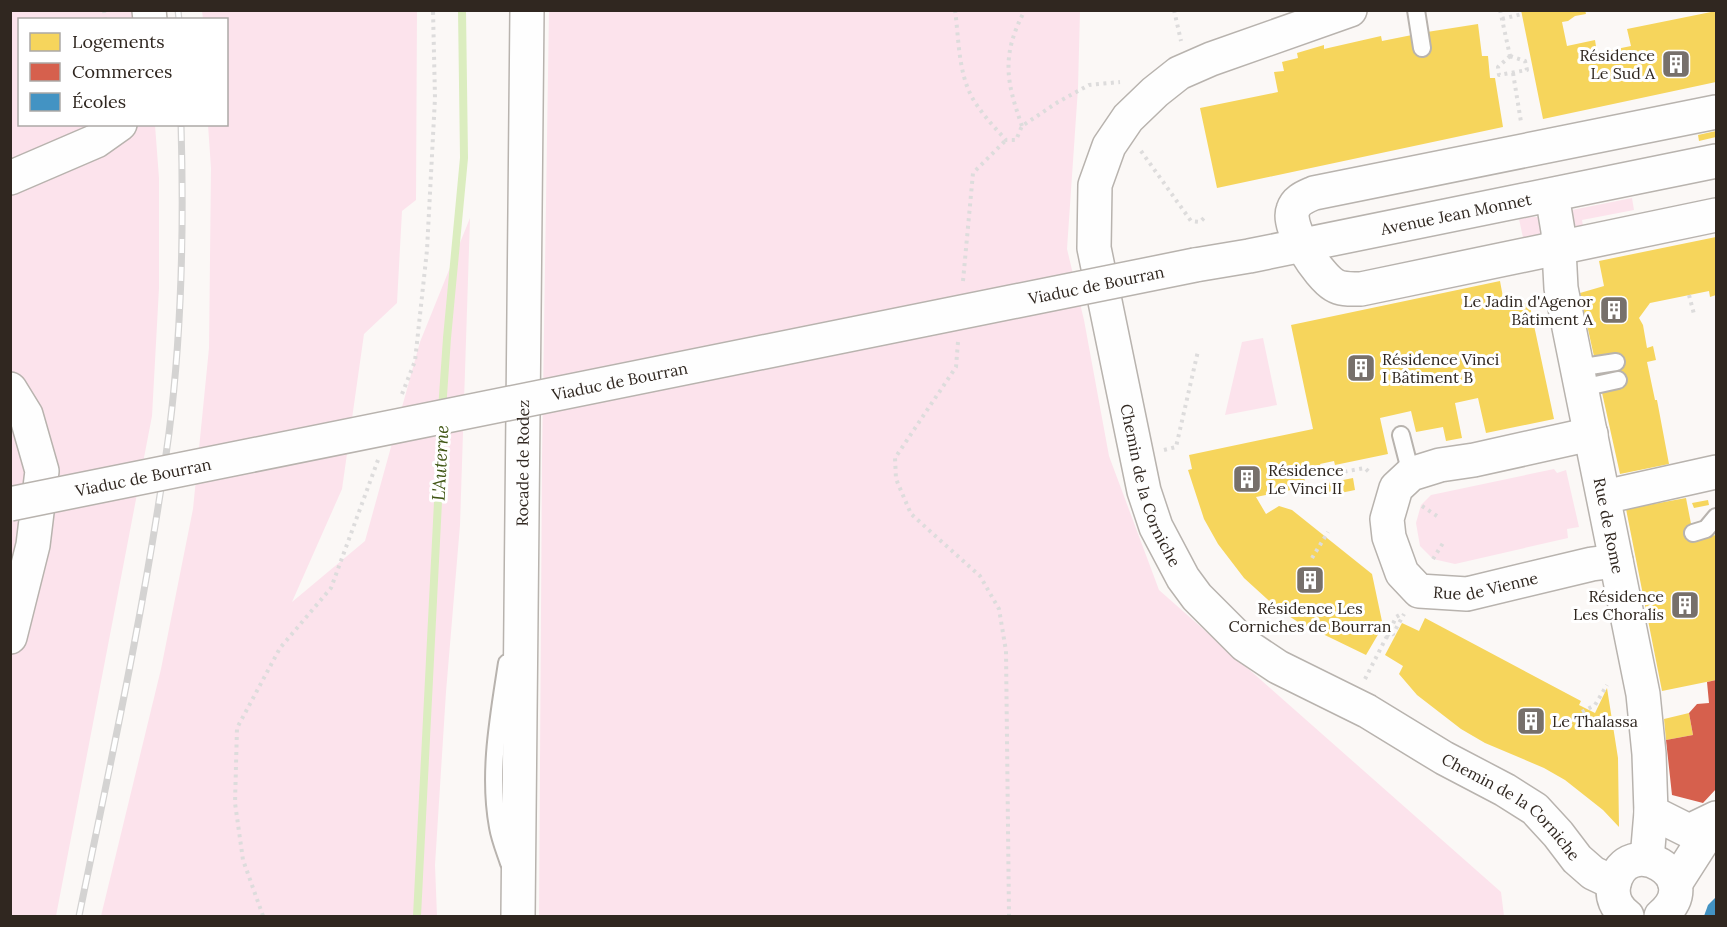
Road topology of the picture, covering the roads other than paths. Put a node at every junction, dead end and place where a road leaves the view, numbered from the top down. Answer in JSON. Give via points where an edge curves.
{"nodes":[{"id":1,"x":527,"y":10,"type":"edge"},
{"id":2,"x":1350,"y":10,"type":"edge"},
{"id":3,"x":1416,"y":10,"type":"edge"},
{"id":4,"x":1422,"y":48,"type":"dead end"},
{"id":5,"x":1716,"y":112,"type":"edge"},
{"id":6,"x":117,"y":126,"type":"edge"},
{"id":7,"x":1716,"y":161,"type":"edge"},
{"id":8,"x":10,"y":178,"type":"edge"},
{"id":9,"x":1552,"y":195,"type":"junction"},
{"id":10,"x":1716,"y":215,"type":"edge"},
{"id":11,"x":1302,"y":246,"type":"junction"},
{"id":12,"x":1558,"y":248,"type":"junction"},
{"id":13,"x":1195,"y":265,"type":"joint"},
{"id":14,"x":1616,"y":362,"type":"dead end"},
{"id":15,"x":1579,"y":378,"type":"junction"},
{"id":16,"x":1618,"y":380,"type":"dead end"},
{"id":17,"x":10,"y":389,"type":"edge"},
{"id":18,"x":1591,"y":434,"type":"junction"},
{"id":19,"x":1401,"y":435,"type":"dead end"},
{"id":20,"x":1411,"y":474,"type":"junction"},
{"id":21,"x":1716,"y":476,"type":"edge"},
{"id":22,"x":1604,"y":497,"type":"junction"},
{"id":23,"x":10,"y":504,"type":"edge"},
{"id":24,"x":1716,"y":517,"type":"edge"},
{"id":25,"x":1693,"y":533,"type":"dead end"},
{"id":26,"x":1616,"y":561,"type":"junction"},
{"id":27,"x":10,"y":637,"type":"edge"},
{"id":28,"x":1652,"y":812,"type":"junction"},
{"id":29,"x":1716,"y":819,"type":"edge"},
{"id":30,"x":1662,"y":870,"type":"junction"},
{"id":31,"x":1614,"y":883,"type":"junction"},
{"id":32,"x":518,"y":904,"type":"edge"},
{"id":33,"x":1625,"y":916,"type":"edge"},
{"id":34,"x":1661,"y":916,"type":"edge"}],
"edges":[{"from":1,"to":32,"type":"street","name":"Rocade de Rodez"},
{"from":2,"to":31,"type":"street","name":"Chemin de la Corniche","via":[[1179,74],[1128,118],[1108,146],[1095,185],[1094,248],[1144,491],[1156,527],[1183,578],[1245,645],[1535,809],[1577,859],[1593,873]]},
{"from":3,"to":4,"type":"lane"},
{"from":5,"to":11,"type":"street","via":[[1314,193],[1300,199],[1291,216]]},
{"from":6,"to":8,"type":"street","via":[[96,141]]},
{"from":7,"to":9,"type":"street","name":"Avenue Jean Monnet"},
{"from":9,"to":11,"type":"street","name":"Avenue Jean Monnet"},
{"from":9,"to":12,"type":"street","name":"Rue de Rome"},
{"from":10,"to":12,"type":"street"},
{"from":11,"to":12,"type":"street","via":[[1324,277],[1346,289]]},
{"from":11,"to":13,"type":"street","name":"Avenue Jean Monnet"},
{"from":12,"to":15,"type":"street","name":"Rue de Rome","via":[[1561,288]]},
{"from":13,"to":23,"type":"street","name":"Viaduc de Bourran","bridge":true},
{"from":14,"to":15,"type":"lane"},
{"from":15,"to":16,"type":"lane"},
{"from":15,"to":18,"type":"street","name":"Rue de Rome"},
{"from":17,"to":27,"type":"street","via":[[26,415],[42,471],[33,545]]},
{"from":18,"to":20,"type":"street"},
{"from":18,"to":22,"type":"street","name":"Rue de Rome"},
{"from":19,"to":20,"type":"lane"},
{"from":20,"to":26,"type":"street","name":"Rue de Vienne","via":[[1395,488],[1387,519],[1402,573],[1419,591],[1467,594]]},
{"from":21,"to":22,"type":"street"},
{"from":22,"to":26,"type":"street","name":"Rue de Rome"},
{"from":24,"to":25,"type":"lane","via":[[1706,529]]},
{"from":26,"to":28,"type":"street","name":"Rue de Rome","via":[[1643,694]]},
{"from":28,"to":29,"type":"street","via":[[1689,831]]},
{"from":28,"to":30,"type":"street","name":"Rue de Rome"},
{"from":29,"to":30,"type":"street"},
{"from":30,"to":31,"type":"street","via":[[1630,862],[1622,867]]},
{"from":30,"to":34,"type":"street","via":[[1673,903]]},
{"from":31,"to":33,"type":"street","via":[[1614,901]]}]}
